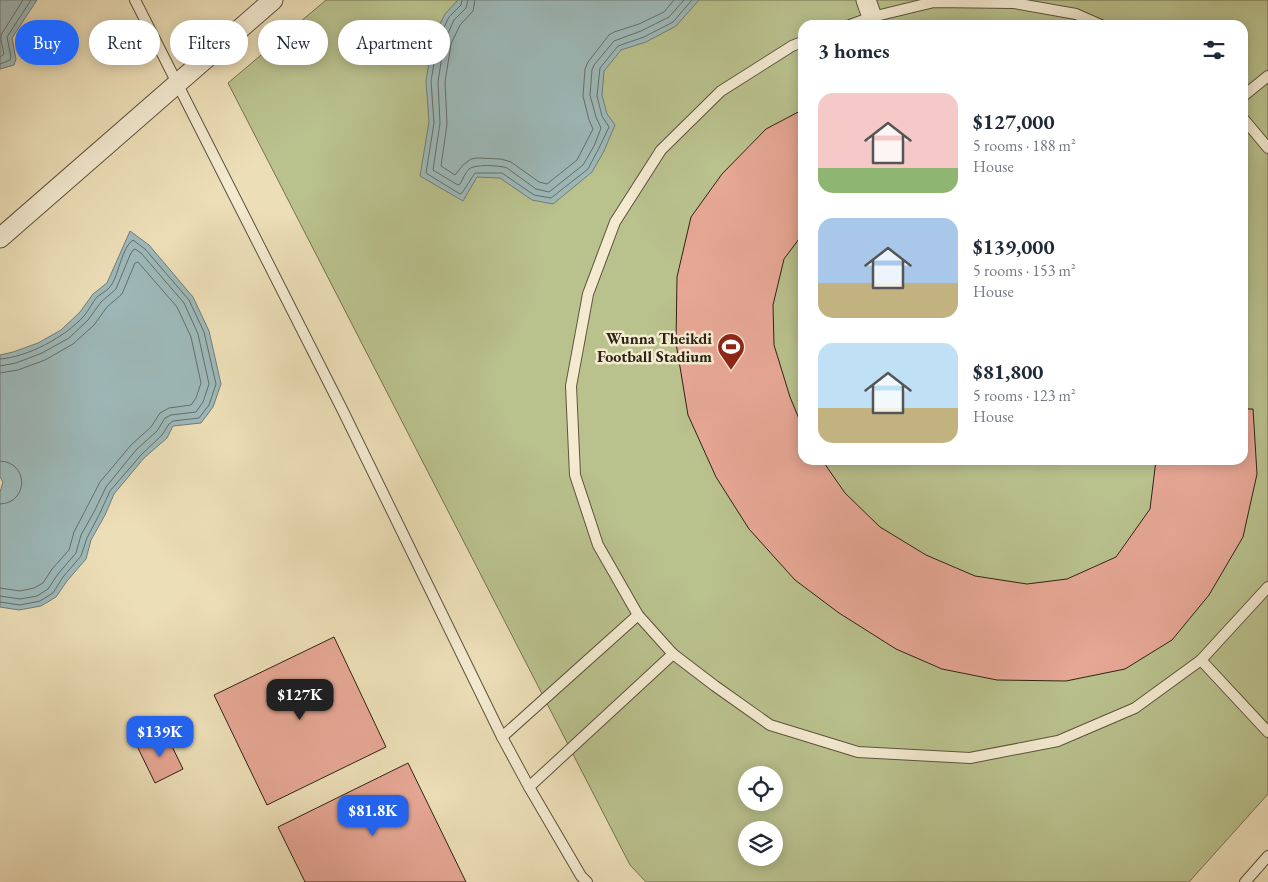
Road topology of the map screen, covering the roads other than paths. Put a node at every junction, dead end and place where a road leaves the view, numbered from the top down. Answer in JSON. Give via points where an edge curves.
{"nodes":[{"id":1,"x":135,"y":0,"type":"edge"},
{"id":2,"x":273,"y":0,"type":"edge"},
{"id":3,"x":869,"y":9,"type":"edge"},
{"id":4,"x":856,"y":20,"type":"edge"},
{"id":5,"x":1090,"y":20,"type":"edge"},
{"id":6,"x":798,"y":44,"type":"edge"},
{"id":7,"x":1268,"y":76,"type":"edge"},
{"id":8,"x":177,"y":83,"type":"junction"},
{"id":9,"x":1248,"y":92,"type":"edge"},
{"id":10,"x":1248,"y":124,"type":"edge"},
{"id":11,"x":1268,"y":148,"type":"edge"},
{"id":12,"x":0,"y":238,"type":"edge"},
{"id":13,"x":1268,"y":587,"type":"edge"},
{"id":14,"x":638,"y":615,"type":"junction"},
{"id":15,"x":673,"y":654,"type":"junction"},
{"id":16,"x":1201,"y":660,"type":"junction"},
{"id":17,"x":1268,"y":732,"type":"edge"},
{"id":18,"x":502,"y":736,"type":"junction"},
{"id":19,"x":529,"y":787,"type":"junction"},
{"id":20,"x":1268,"y":856,"type":"edge"},
{"id":21,"x":587,"y":882,"type":"edge"},
{"id":22,"x":1245,"y":882,"type":"edge"}],
"edges":[{"from":1,"to":8,"type":"lane"},
{"from":2,"to":8,"type":"street"},
{"from":3,"to":4,"type":"lane"},
{"from":3,"to":5,"type":"lane","via":[[934,2],[1014,3],[1076,14]]},
{"from":6,"to":14,"type":"lane","via":[[721,90],[661,150],[615,222],[588,294],[570,386],[575,475],[598,544]]},
{"from":7,"to":9,"type":"lane"},
{"from":8,"to":12,"type":"street"},
{"from":8,"to":18,"type":"lane"},
{"from":10,"to":11,"type":"lane"},
{"from":13,"to":16,"type":"lane"},
{"from":14,"to":15,"type":"lane"},
{"from":14,"to":18,"type":"lane"},
{"from":15,"to":16,"type":"lane","via":[[770,725],[858,752],[970,758],[1058,741],[1135,708]]},
{"from":15,"to":19,"type":"lane"},
{"from":16,"to":17,"type":"lane"},
{"from":18,"to":19,"type":"lane"},
{"from":19,"to":21,"type":"lane"},
{"from":20,"to":22,"type":"lane"}]}
